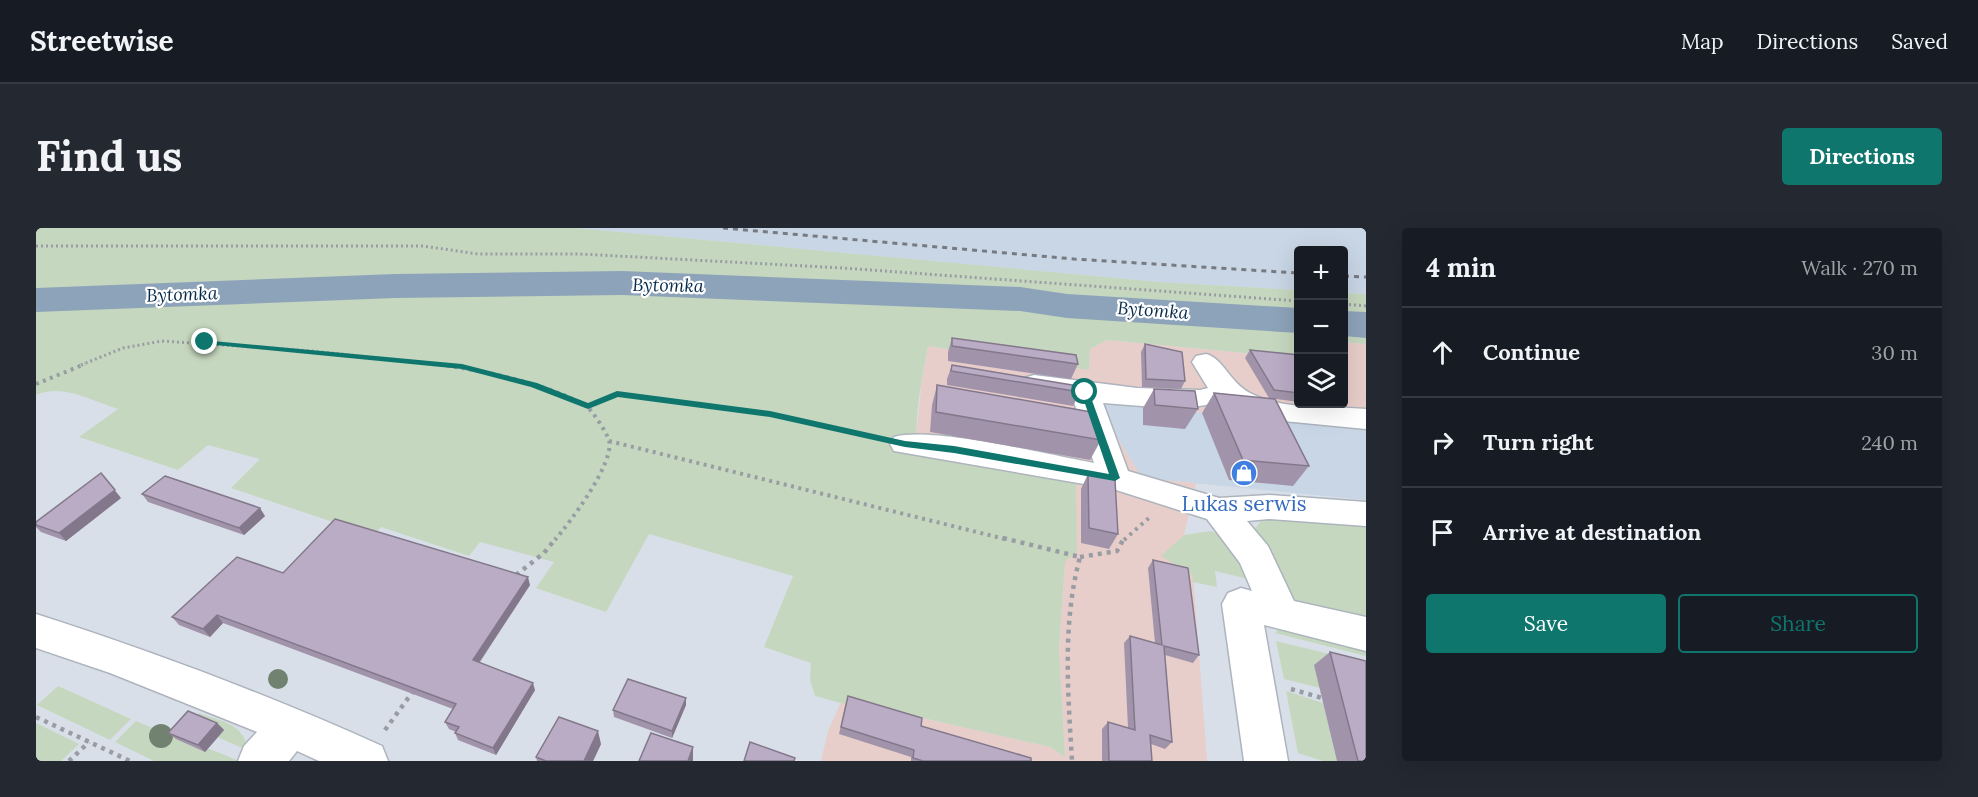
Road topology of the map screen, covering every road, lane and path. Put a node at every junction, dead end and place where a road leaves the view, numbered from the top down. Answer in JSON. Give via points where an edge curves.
{"nodes":[{"id":1,"x":36,"y":246,"type":"edge"},
{"id":2,"x":1294,"y":301,"type":"edge"},
{"id":3,"x":1348,"y":304,"type":"edge"},
{"id":4,"x":1366,"y":306,"type":"edge"},
{"id":5,"x":1206,"y":362,"type":"dead end"},
{"id":6,"x":1007,"y":380,"type":"edge"},
{"id":7,"x":36,"y":384,"type":"edge"},
{"id":8,"x":1225,"y":390,"type":"junction"},
{"id":9,"x":1085,"y":392,"type":"junction"},
{"id":10,"x":588,"y":407,"type":"junction"},
{"id":11,"x":1045,"y":413,"type":"edge"},
{"id":12,"x":1366,"y":419,"type":"edge"},
{"id":13,"x":1095,"y":422,"type":"junction"},
{"id":14,"x":609,"y":441,"type":"junction"},
{"id":15,"x":905,"y":444,"type":"joint"},
{"id":16,"x":1115,"y":478,"type":"junction"},
{"id":17,"x":1174,"y":496,"type":"junction"},
{"id":18,"x":1219,"y":510,"type":"junction"},
{"id":19,"x":1366,"y":514,"type":"edge"},
{"id":20,"x":1080,"y":557,"type":"junction"},
{"id":21,"x":510,"y":580,"type":"edge"},
{"id":22,"x":1281,"y":613,"type":"junction"},
{"id":23,"x":36,"y":631,"type":"edge"},
{"id":24,"x":1366,"y":634,"type":"edge"},
{"id":25,"x":419,"y":683,"type":"edge"},
{"id":26,"x":36,"y":717,"type":"edge"},
{"id":27,"x":291,"y":726,"type":"junction"},
{"id":28,"x":89,"y":742,"type":"junction"},
{"id":29,"x":364,"y":760,"type":"edge"},
{"id":30,"x":69,"y":761,"type":"edge"},
{"id":31,"x":130,"y":761,"type":"edge"},
{"id":32,"x":260,"y":761,"type":"edge"},
{"id":33,"x":1072,"y":761,"type":"edge"},
{"id":34,"x":1266,"y":761,"type":"edge"}],
"edges":[{"from":1,"to":2,"type":"path","via":[[423,246],[478,254],[580,254],[843,268]]},
{"from":3,"to":4,"type":"path"},
{"from":5,"to":8,"type":"street"},
{"from":6,"to":9,"type":"street"},
{"from":7,"to":10,"type":"path","via":[[123,348],[162,341],[205,342],[462,367],[534,385]]},
{"from":8,"to":9,"type":"street","via":[[1208,400],[1189,401]]},
{"from":8,"to":12,"type":"street","via":[[1246,403],[1285,413]]},
{"from":9,"to":13,"type":"street"},
{"from":10,"to":14,"type":"path"},
{"from":10,"to":15,"type":"path","via":[[617,394],[770,414]]},
{"from":11,"to":13,"type":"street"},
{"from":13,"to":16,"type":"street"},
{"from":14,"to":20,"type":"path"},
{"from":14,"to":21,"type":"path","via":[[601,472],[577,513],[544,553]]},
{"from":15,"to":16,"type":"street"},
{"from":16,"to":17,"type":"street"},
{"from":17,"to":18,"type":"street"},
{"from":17,"to":20,"type":"path","via":[[1125,537],[1117,551]]},
{"from":18,"to":19,"type":"street","via":[[1269,507]]},
{"from":18,"to":22,"type":"street","via":[[1255,556]]},
{"from":20,"to":33,"type":"path","via":[[1071,590],[1066,668]]},
{"from":22,"to":24,"type":"street"},
{"from":22,"to":34,"type":"street","via":[[1241,604]]},
{"from":23,"to":27,"type":"street","via":[[120,659]]},
{"from":25,"to":29,"type":"path"},
{"from":26,"to":28,"type":"path"},
{"from":27,"to":29,"type":"street"},
{"from":27,"to":32,"type":"street"},
{"from":28,"to":30,"type":"path"},
{"from":28,"to":31,"type":"path"}]}
